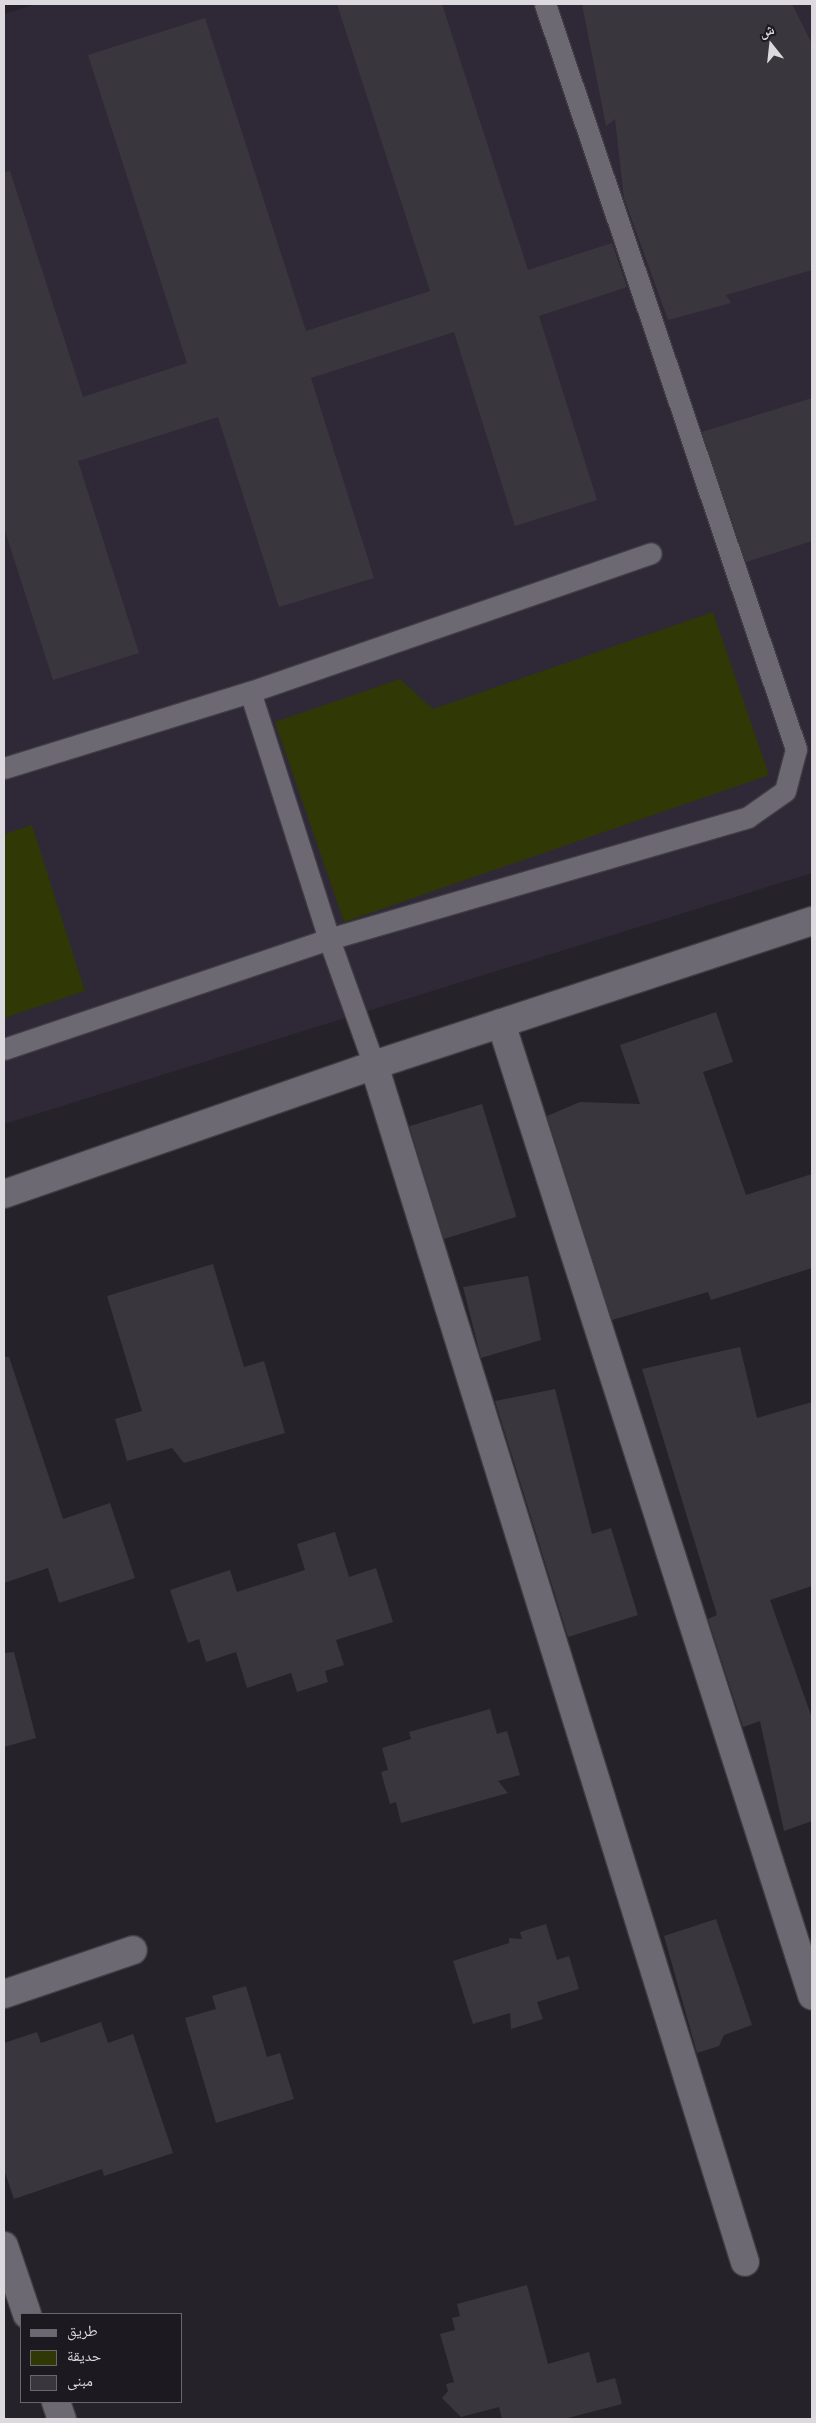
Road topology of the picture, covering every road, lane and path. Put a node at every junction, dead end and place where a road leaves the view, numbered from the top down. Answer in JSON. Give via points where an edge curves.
{"nodes":[{"id":1,"x":545,"y":4,"type":"edge"},
{"id":2,"x":651,"y":553,"type":"dead end"},
{"id":3,"x":250,"y":692,"type":"junction"},
{"id":4,"x":4,"y":768,"type":"edge"},
{"id":5,"x":812,"y":921,"type":"edge"},
{"id":6,"x":329,"y":939,"type":"junction"},
{"id":7,"x":501,"y":1023,"type":"junction"},
{"id":8,"x":4,"y":1049,"type":"edge"},
{"id":9,"x":374,"y":1065,"type":"junction"},
{"id":10,"x":4,"y":1194,"type":"edge"},
{"id":11,"x":133,"y":1950,"type":"dead end"},
{"id":12,"x":4,"y":1994,"type":"edge"},
{"id":13,"x":812,"y":1995,"type":"edge"},
{"id":14,"x":4,"y":2246,"type":"edge"},
{"id":15,"x":745,"y":2262,"type":"dead end"},
{"id":16,"x":27,"y":2313,"type":"edge"},
{"id":17,"x":56,"y":2403,"type":"edge"},
{"id":18,"x":62,"y":2419,"type":"edge"}],
"edges":[{"from":1,"to":6,"type":"lane","via":[[796,749],[785,792],[748,816]]},
{"from":2,"to":3,"type":"lane"},
{"from":3,"to":4,"type":"lane"},
{"from":3,"to":6,"type":"lane"},
{"from":5,"to":7,"type":"street"},
{"from":6,"to":8,"type":"lane"},
{"from":6,"to":9,"type":"lane"},
{"from":7,"to":9,"type":"street"},
{"from":7,"to":13,"type":"street"},
{"from":9,"to":10,"type":"street"},
{"from":9,"to":15,"type":"street"},
{"from":11,"to":12,"type":"street"},
{"from":14,"to":16,"type":"street"},
{"from":17,"to":18,"type":"street"}]}
